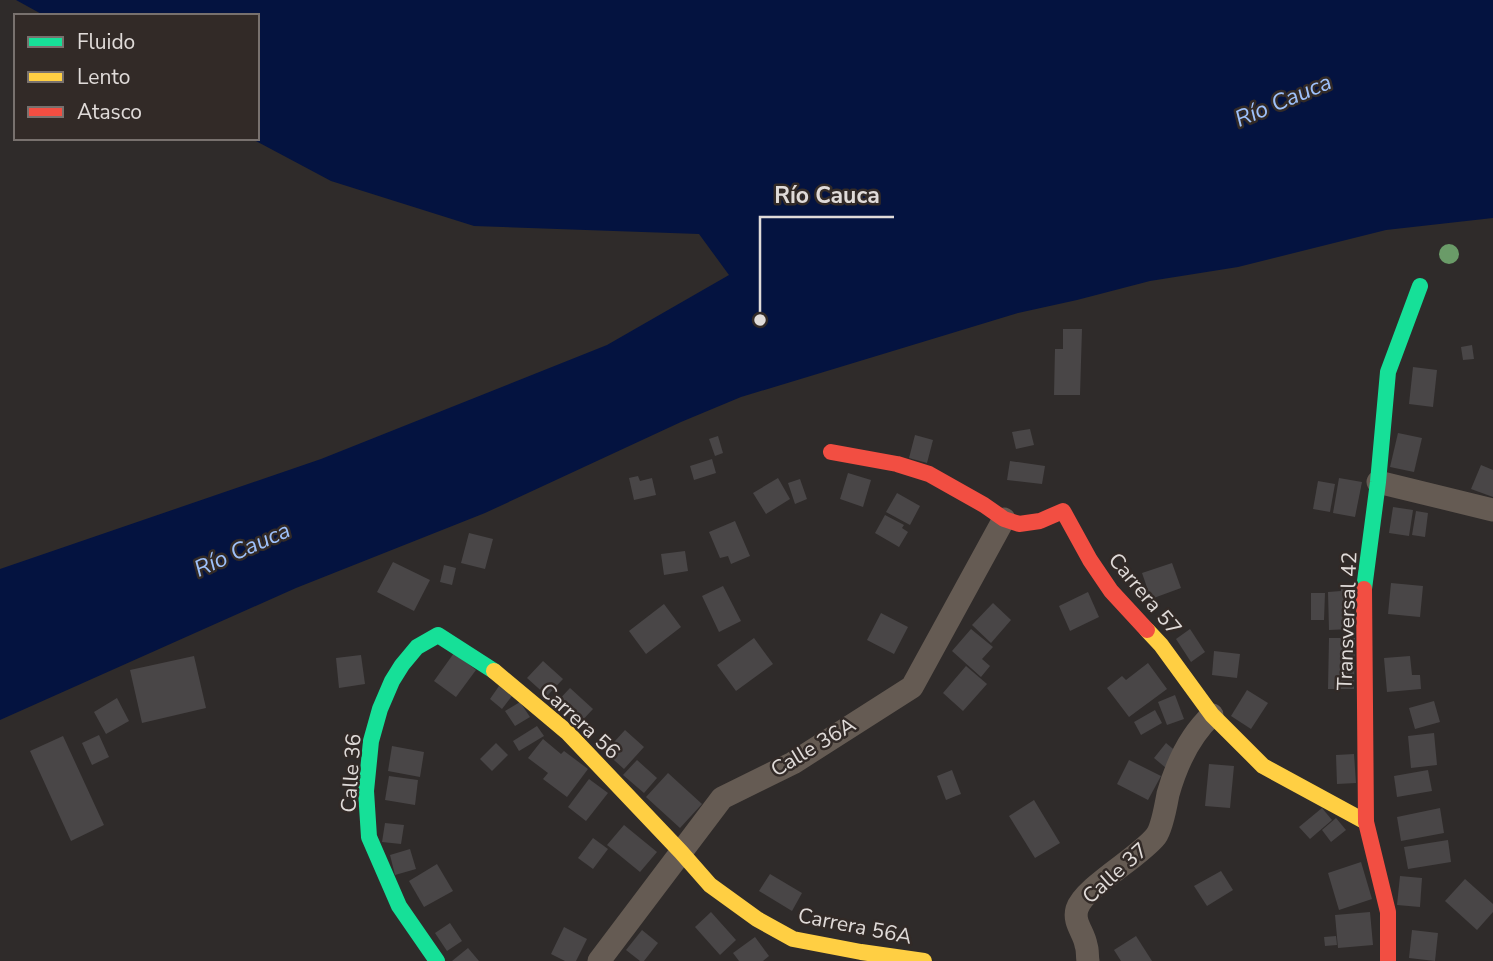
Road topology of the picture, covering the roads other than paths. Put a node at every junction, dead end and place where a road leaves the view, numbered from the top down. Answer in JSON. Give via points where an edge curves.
{"nodes":[{"id":1,"x":1420,"y":286,"type":"dead end"},
{"id":2,"x":831,"y":452,"type":"dead end"},
{"id":3,"x":1378,"y":482,"type":"junction"},
{"id":4,"x":1493,"y":510,"type":"edge"},
{"id":5,"x":1004,"y":519,"type":"junction"},
{"id":6,"x":438,"y":635,"type":"joint"},
{"id":7,"x":1212,"y":715,"type":"junction"},
{"id":8,"x":1366,"y":822,"type":"junction"},
{"id":9,"x":681,"y":852,"type":"junction"},
{"id":10,"x":437,"y":961,"type":"edge"},
{"id":11,"x":599,"y":961,"type":"edge"},
{"id":12,"x":924,"y":961,"type":"edge"},
{"id":13,"x":1088,"y":961,"type":"edge"},
{"id":14,"x":1388,"y":961,"type":"edge"}],
"edges":[{"from":1,"to":3,"type":"street","name":"Transversal 42","via":[[1388,372]]},
{"from":2,"to":5,"type":"street","name":"Carrera 57","via":[[929,474]]},
{"from":3,"to":4,"type":"street"},
{"from":3,"to":8,"type":"street","name":"Transversal 42","via":[[1364,590]]},
{"from":5,"to":7,"type":"street","name":"Carrera 57","via":[[1019,524],[1063,511],[1111,591],[1161,645]]},
{"from":5,"to":9,"type":"street","name":"Calle 36A","via":[[912,687],[793,763],[722,798]]},
{"from":6,"to":9,"type":"street","name":"Carrera 56","via":[[490,667],[567,732]]},
{"from":6,"to":10,"type":"street","name":"Calle 36","via":[[417,647],[392,681],[371,741],[366,791],[369,836],[399,906]]},
{"from":7,"to":8,"type":"street","name":"Carrera 57","via":[[1263,766]]},
{"from":7,"to":13,"type":"street","name":"Calle 37","via":[[1198,728],[1173,778],[1158,834],[1077,907],[1076,920]]},
{"from":8,"to":14,"type":"street","name":"Transversal 42","via":[[1388,912]]},
{"from":9,"to":11,"type":"street","name":"Calle 36A"},
{"from":9,"to":12,"type":"street","name":"Carrera 56A","via":[[710,885],[793,939]]}]}
